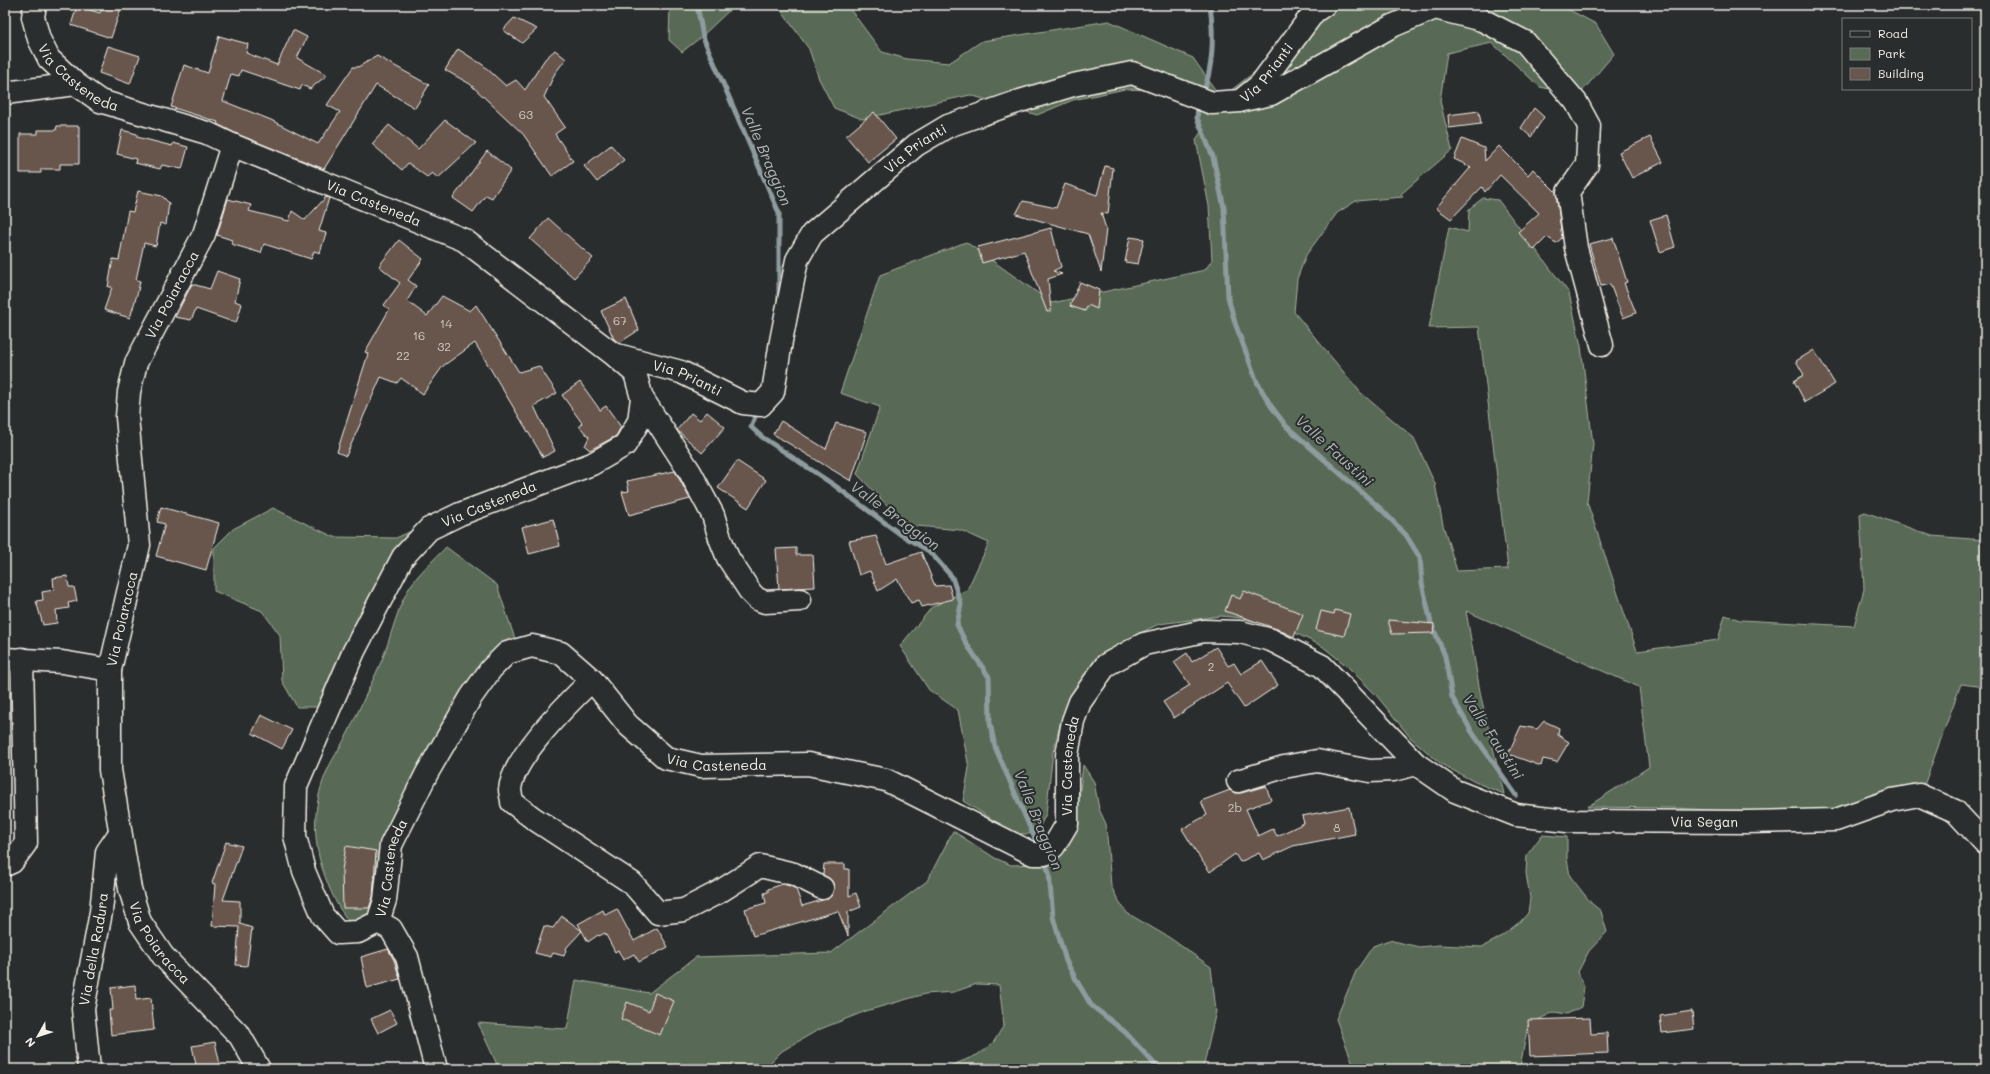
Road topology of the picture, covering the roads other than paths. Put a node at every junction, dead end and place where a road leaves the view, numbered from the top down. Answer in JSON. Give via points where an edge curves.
{"nodes":[{"id":1,"x":35,"y":5,"type":"edge"},
{"id":2,"x":1324,"y":5,"type":"edge"},
{"id":3,"x":76,"y":84,"type":"junction"},
{"id":4,"x":5,"y":93,"type":"edge"},
{"id":5,"x":1240,"y":101,"type":"junction"},
{"id":6,"x":232,"y":145,"type":"junction"},
{"id":7,"x":1602,"y":345,"type":"dead end"},
{"id":8,"x":613,"y":354,"type":"junction"},
{"id":9,"x":642,"y":398,"type":"junction"},
{"id":10,"x":800,"y":600,"type":"dead end"},
{"id":11,"x":13,"y":659,"type":"edge"},
{"id":12,"x":110,"y":670,"type":"junction"},
{"id":13,"x":592,"y":680,"type":"junction"},
{"id":14,"x":1416,"y":764,"type":"junction"},
{"id":15,"x":1238,"y":781,"type":"dead end"},
{"id":16,"x":120,"y":833,"type":"junction"},
{"id":17,"x":1985,"y":843,"type":"edge"},
{"id":18,"x":5,"y":865,"type":"edge"},
{"id":19,"x":822,"y":888,"type":"dead end"},
{"id":20,"x":378,"y":922,"type":"junction"},
{"id":21,"x":89,"y":1069,"type":"edge"},
{"id":22,"x":259,"y":1069,"type":"edge"},
{"id":23,"x":436,"y":1069,"type":"edge"}],
"edges":[{"from":1,"to":3,"type":"street","name":"Via Casteneda","via":[[33,17],[39,39],[49,59]]},
{"from":2,"to":5,"type":"street","name":"Via Prianti","via":[[1314,12],[1260,85]]},
{"from":3,"to":4,"type":"street"},
{"from":3,"to":6,"type":"street","name":"Via Casteneda","via":[[100,101],[207,133]]},
{"from":5,"to":7,"type":"street","via":[[1271,94],[1392,26],[1435,8],[1482,20],[1525,42],[1576,102],[1589,126],[1587,165],[1568,192],[1576,248]]},
{"from":5,"to":8,"type":"street","name":"Via Prianti","via":[[1212,103],[1132,73],[1073,85],[1020,101],[948,126],[916,145],[812,234],[797,260],[773,392],[761,405],[742,403],[681,372]]},
{"from":6,"to":8,"type":"street","name":"Via Casteneda","via":[[464,240]]},
{"from":6,"to":12,"type":"street","name":"Via Poiaracca","via":[[204,234],[136,362],[129,392],[127,417],[139,545]]},
{"from":8,"to":9,"type":"street","name":"Via Casteneda","via":[[635,373]]},
{"from":9,"to":10,"type":"street","via":[[690,472],[713,515],[728,558],[751,593],[765,602]]},
{"from":9,"to":20,"type":"street","name":"Via Casteneda","via":[[639,420],[625,445],[592,464],[460,514],[429,529],[403,557],[354,651],[296,786],[295,836],[304,871],[323,916],[338,932],[358,932]]},
{"from":11,"to":12,"type":"street","via":[[62,662]]},
{"from":11,"to":18,"type":"street","via":[[26,843],[12,862]]},
{"from":12,"to":16,"type":"street","name":"Via Poiaracca","via":[[110,770]]},
{"from":13,"to":14,"type":"street","name":"Via Casteneda","via":[[628,726],[666,758],[701,766],[808,764],[886,780],[1033,854],[1045,854],[1054,846],[1067,824],[1067,755],[1073,721],[1080,702],[1106,665],[1144,644],[1204,631],[1240,632],[1271,640],[1322,666]]},
{"from":13,"to":19,"type":"street","via":[[568,703],[516,770],[510,790],[512,802],[632,883],[658,913],[684,910],[760,866],[794,874]]},
{"from":13,"to":20,"type":"street","name":"Via Casteneda","via":[[561,653],[532,646],[507,653],[491,669],[471,697],[427,773],[391,845],[385,900]]},
{"from":14,"to":15,"type":"street","via":[[1393,770],[1370,771],[1317,761],[1284,767]]},
{"from":14,"to":17,"type":"street","name":"Via Segan","via":[[1455,791],[1516,815],[1567,821],[1836,820],[1892,800],[1919,795],[1955,811]]},
{"from":16,"to":21,"type":"street","name":"Via della Radura","via":[[107,852],[101,912],[83,1009]]},
{"from":16,"to":22,"type":"street","name":"Via Poiaracca","via":[[130,889],[140,922],[163,956],[240,1036]]},
{"from":20,"to":23,"type":"street","via":[[391,929],[407,957]]}]}
